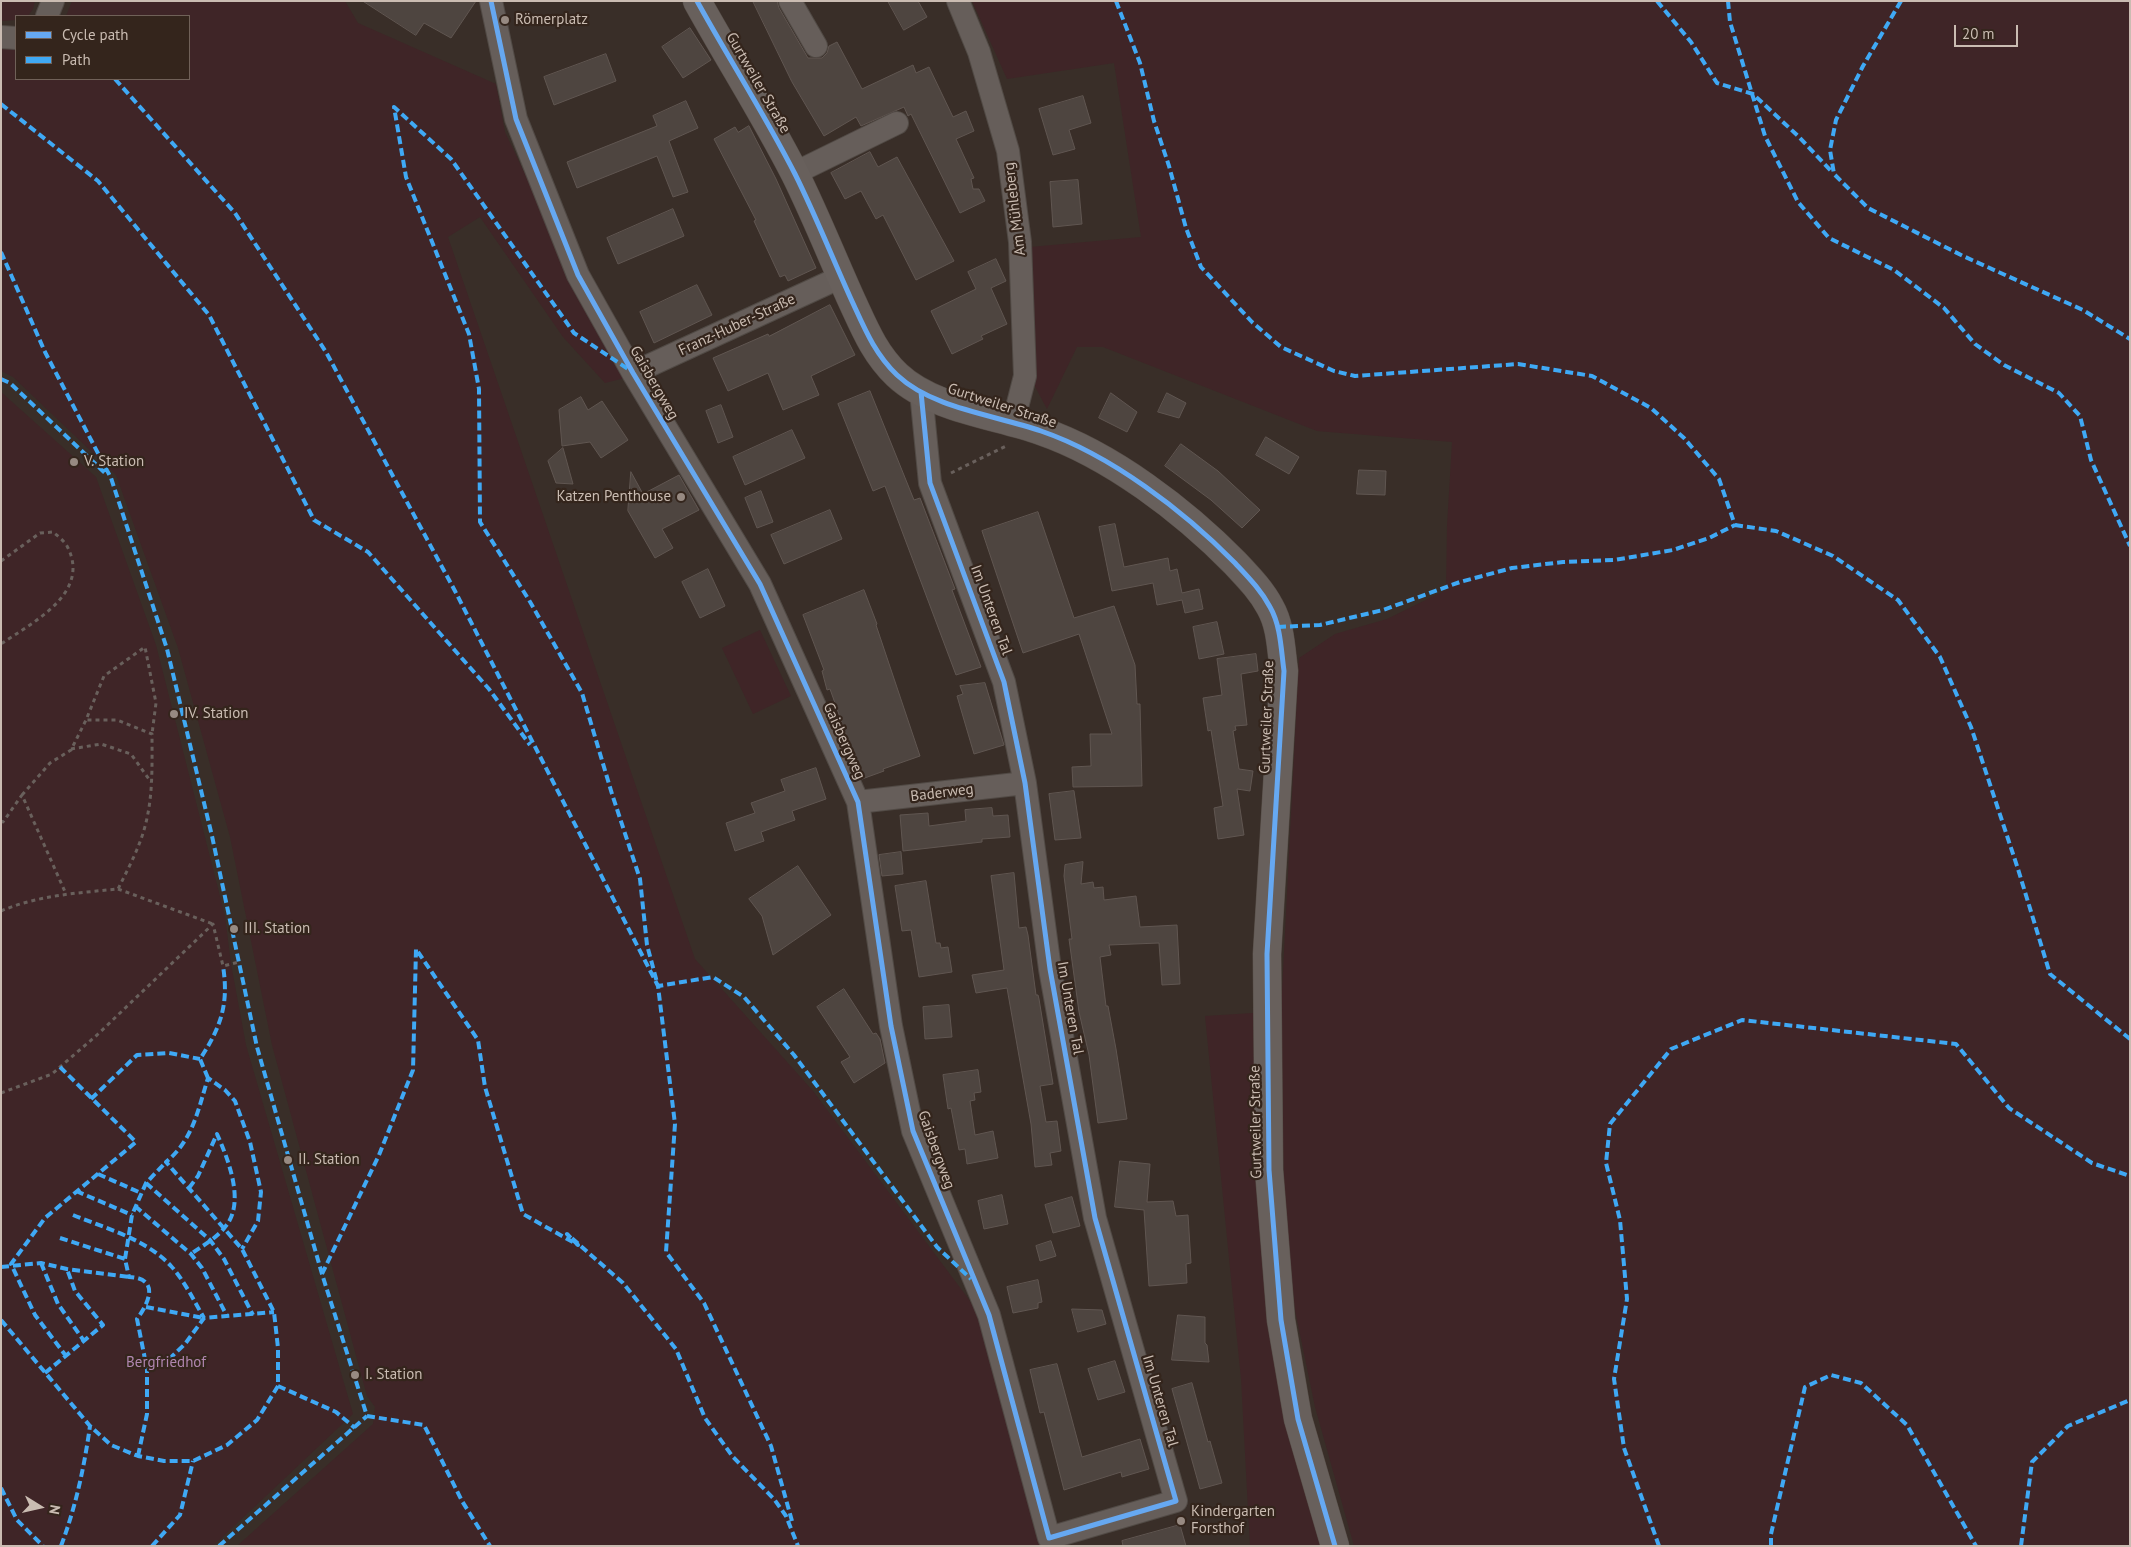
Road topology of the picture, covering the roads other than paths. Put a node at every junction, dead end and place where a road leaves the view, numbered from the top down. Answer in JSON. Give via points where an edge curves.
{"nodes":[{"id":1,"x":53,"y":1,"type":"edge"},
{"id":2,"x":491,"y":1,"type":"edge"},
{"id":3,"x":696,"y":1,"type":"edge"},
{"id":4,"x":790,"y":1,"type":"edge"},
{"id":5,"x":958,"y":1,"type":"edge"},
{"id":6,"x":47,"y":15,"type":"edge"},
{"id":7,"x":1,"y":37,"type":"edge"},
{"id":8,"x":15,"y":38,"type":"edge"},
{"id":9,"x":816,"y":46,"type":"dead end"},
{"id":10,"x":897,"y":124,"type":"dead end"},
{"id":11,"x":795,"y":174,"type":"junction"},
{"id":12,"x":841,"y":277,"type":"junction"},
{"id":13,"x":633,"y":373,"type":"junction"},
{"id":14,"x":921,"y":392,"type":"junction"},
{"id":15,"x":1026,"y":426,"type":"junction"},
{"id":16,"x":1025,"y":783,"type":"junction"},
{"id":17,"x":858,"y":802,"type":"junction"},
{"id":18,"x":1049,"y":1538,"type":"joint"},
{"id":19,"x":1335,"y":1546,"type":"edge"}],
"edges":[{"from":1,"to":6,"type":"street"},
{"from":2,"to":13,"type":"street","name":"Gaisbergweg","via":[[516,118],[578,275]]},
{"from":3,"to":11,"type":"main road","name":"Gurtweiler Straße"},
{"from":4,"to":9,"type":"street"},
{"from":5,"to":15,"type":"street","name":"Am Mühleberg","via":[[979,52],[1008,151],[1020,242]]},
{"from":7,"to":8,"type":"street"},
{"from":10,"to":11,"type":"street"},
{"from":11,"to":12,"type":"main road","name":"Gurtweiler Straße"},
{"from":12,"to":13,"type":"street","name":"Franz-Huber-Straße"},
{"from":12,"to":14,"type":"main road","name":"Gurtweiler Straße","via":[[875,350],[898,376]]},
{"from":13,"to":17,"type":"street","name":"Gaisbergweg","via":[[760,584]]},
{"from":14,"to":15,"type":"main road","name":"Gurtweiler Straße","via":[[965,410]]},
{"from":14,"to":16,"type":"street","name":"Im Unteren Tal","via":[[930,483],[1004,682]]},
{"from":15,"to":19,"type":"main road","name":"Gurtweiler Straße","via":[[1068,441],[1096,456],[1158,497],[1207,536],[1258,588],[1272,609],[1278,627],[1284,671],[1266,954],[1269,1170],[1281,1320],[1298,1419]]},
{"from":16,"to":17,"type":"street","name":"Baderweg"},
{"from":16,"to":18,"type":"street","name":"Im Unteren Tal","via":[[1050,969],[1095,1218],[1176,1501]]},
{"from":17,"to":18,"type":"street","name":"Gaisbergweg","via":[[891,1026],[913,1131],[988,1315]]}]}
